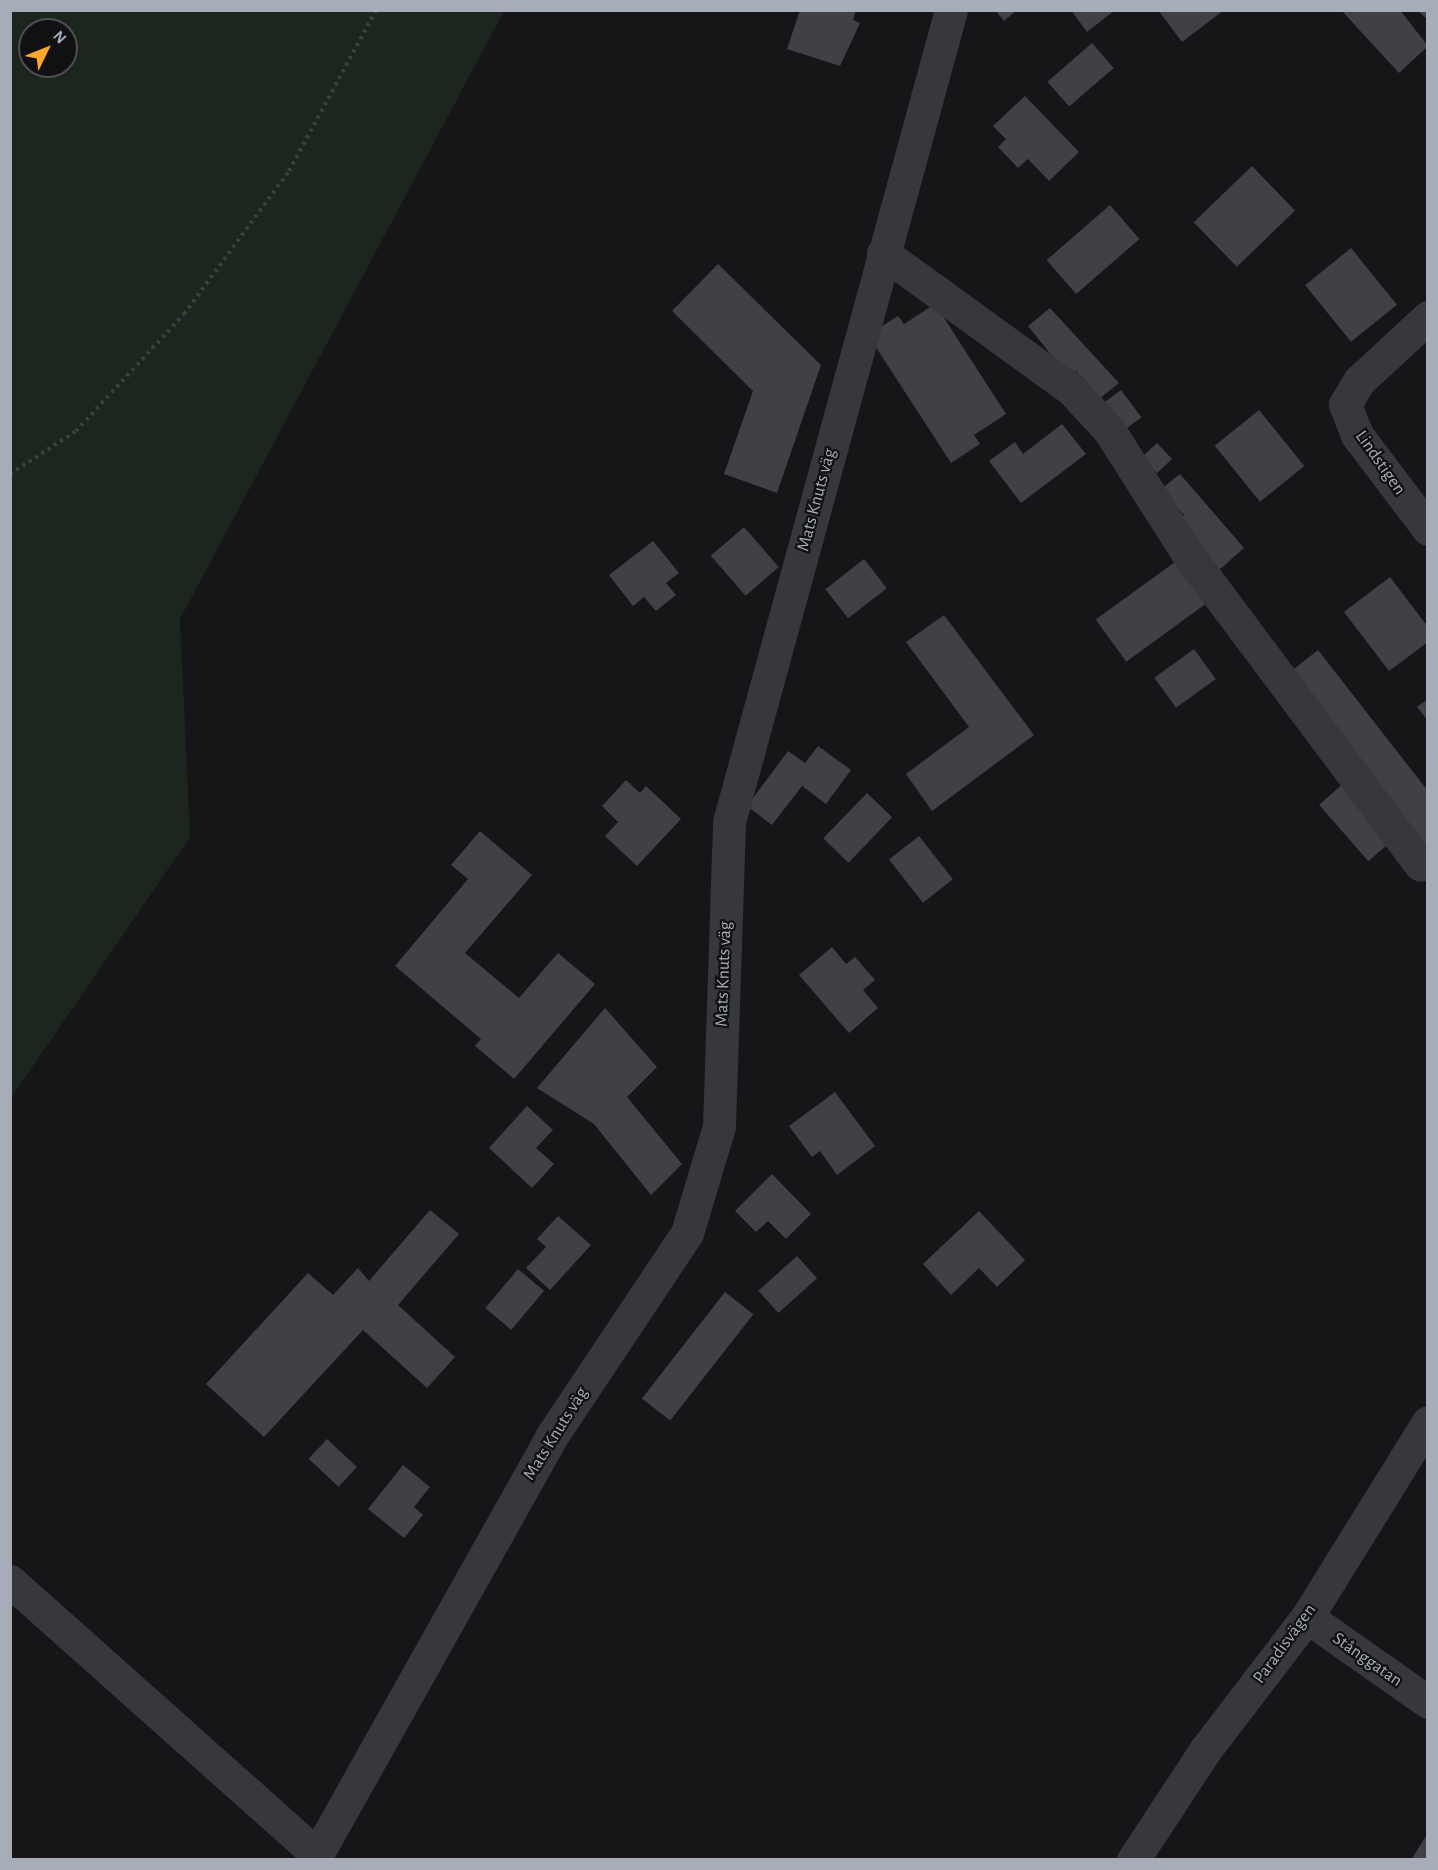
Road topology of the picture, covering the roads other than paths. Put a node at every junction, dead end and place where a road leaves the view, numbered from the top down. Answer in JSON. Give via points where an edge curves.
{"nodes":[{"id":1,"x":951,"y":10,"type":"edge"},
{"id":2,"x":883,"y":253,"type":"junction"},
{"id":3,"x":1428,"y":317,"type":"edge"},
{"id":4,"x":1428,"y":529,"type":"edge"},
{"id":5,"x":1420,"y":864,"type":"dead end"},
{"id":6,"x":1428,"y":1422,"type":"edge"},
{"id":7,"x":10,"y":1581,"type":"edge"},
{"id":8,"x":1307,"y":1617,"type":"junction"},
{"id":9,"x":1428,"y":1702,"type":"edge"},
{"id":10,"x":315,"y":1857,"type":"edge"},
{"id":11,"x":1134,"y":1860,"type":"edge"}],
"edges":[{"from":1,"to":2,"type":"street","name":"Mats Knuts väg"},
{"from":2,"to":5,"type":"street","via":[[1072,390],[1108,430],[1187,552]]},
{"from":2,"to":10,"type":"street","name":"Mats Knuts väg","via":[[729,822],[719,1126],[687,1233],[551,1437]]},
{"from":3,"to":4,"type":"street","name":"Lindstigen","via":[[1359,381],[1345,404],[1357,435]]},
{"from":6,"to":8,"type":"street","name":"Paradisvägen"},
{"from":7,"to":10,"type":"street"},
{"from":8,"to":9,"type":"street","name":"Stånggatan"},
{"from":8,"to":11,"type":"street","name":"Paradisvägen","via":[[1206,1749]]}]}
